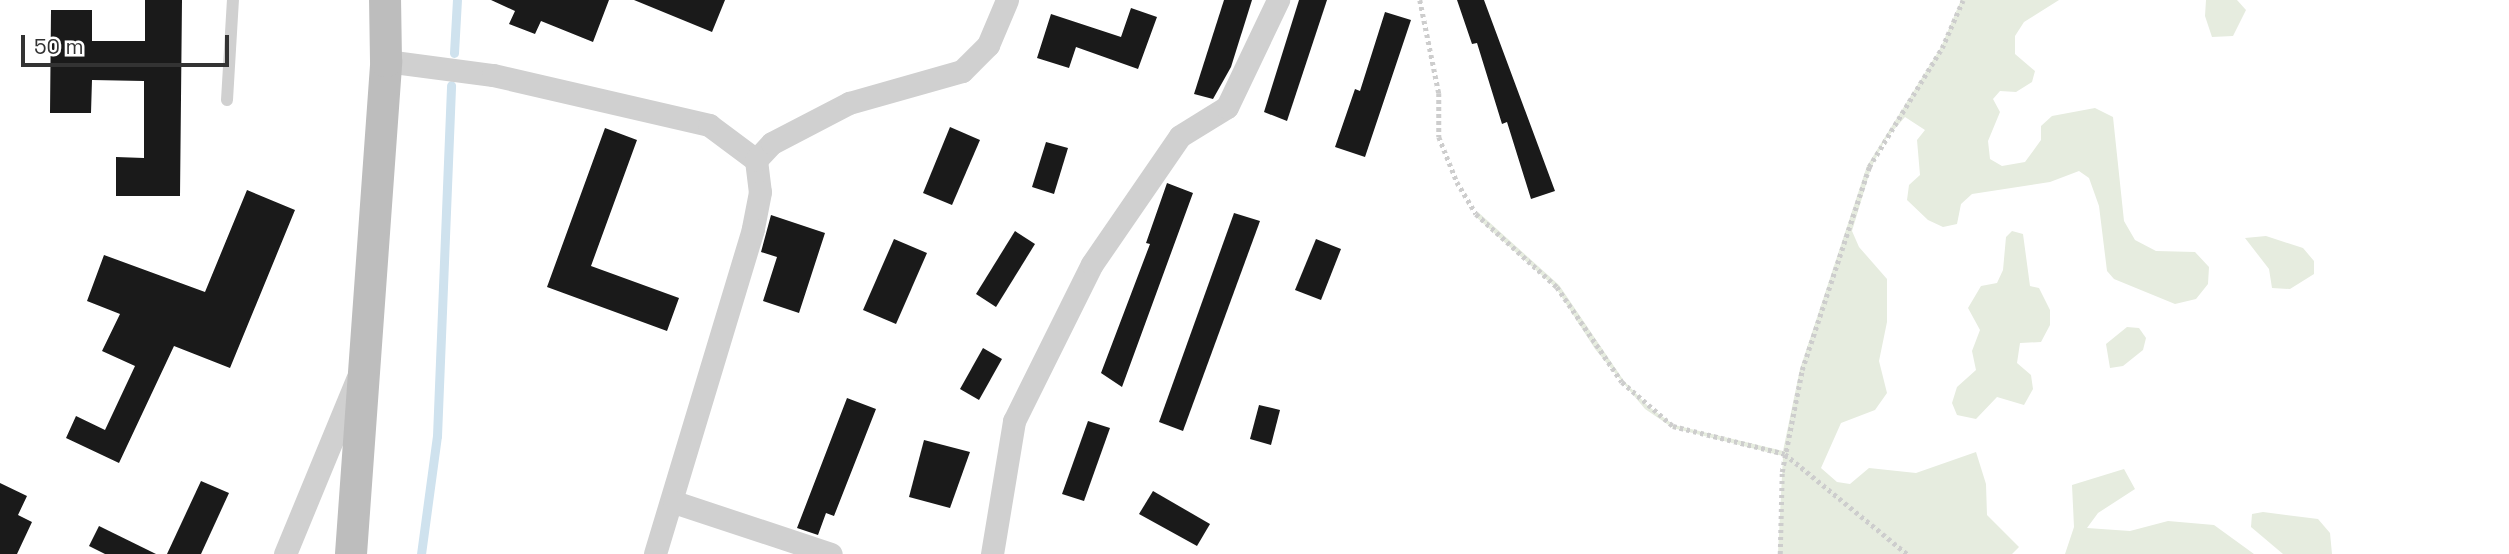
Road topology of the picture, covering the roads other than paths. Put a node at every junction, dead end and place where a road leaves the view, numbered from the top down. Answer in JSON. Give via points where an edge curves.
{"nodes":[{"id":1,"x":233,"y":0,"type":"edge"},
{"id":2,"x":385,"y":0,"type":"edge"},
{"id":3,"x":1007,"y":0,"type":"edge"},
{"id":4,"x":1278,"y":0,"type":"edge"},
{"id":5,"x":386,"y":61,"type":"junction"},
{"id":6,"x":227,"y":100,"type":"dead end"},
{"id":7,"x":756,"y":160,"type":"junction"},
{"id":8,"x":364,"y":364,"type":"junction"},
{"id":9,"x":674,"y":502,"type":"junction"},
{"id":10,"x":285,"y":554,"type":"edge"},
{"id":11,"x":351,"y":554,"type":"edge"},
{"id":12,"x":655,"y":554,"type":"edge"},
{"id":13,"x":831,"y":554,"type":"edge"},
{"id":14,"x":992,"y":554,"type":"edge"}],
"edges":[{"from":1,"to":6,"type":"lane"},
{"from":2,"to":5,"type":"street"},
{"from":3,"to":7,"type":"street","via":[[988,45],[962,71],[849,103],[772,143]]},
{"from":4,"to":14,"type":"street","via":[[1227,107],[1180,136],[1092,264],[1013,422]]},
{"from":5,"to":7,"type":"street","via":[[493,75],[709,125]]},
{"from":5,"to":8,"type":"street"},
{"from":7,"to":9,"type":"street","via":[[760,192],[753,229]]},
{"from":8,"to":10,"type":"street"},
{"from":8,"to":11,"type":"street"},
{"from":9,"to":12,"type":"street"},
{"from":9,"to":13,"type":"street"}]}
